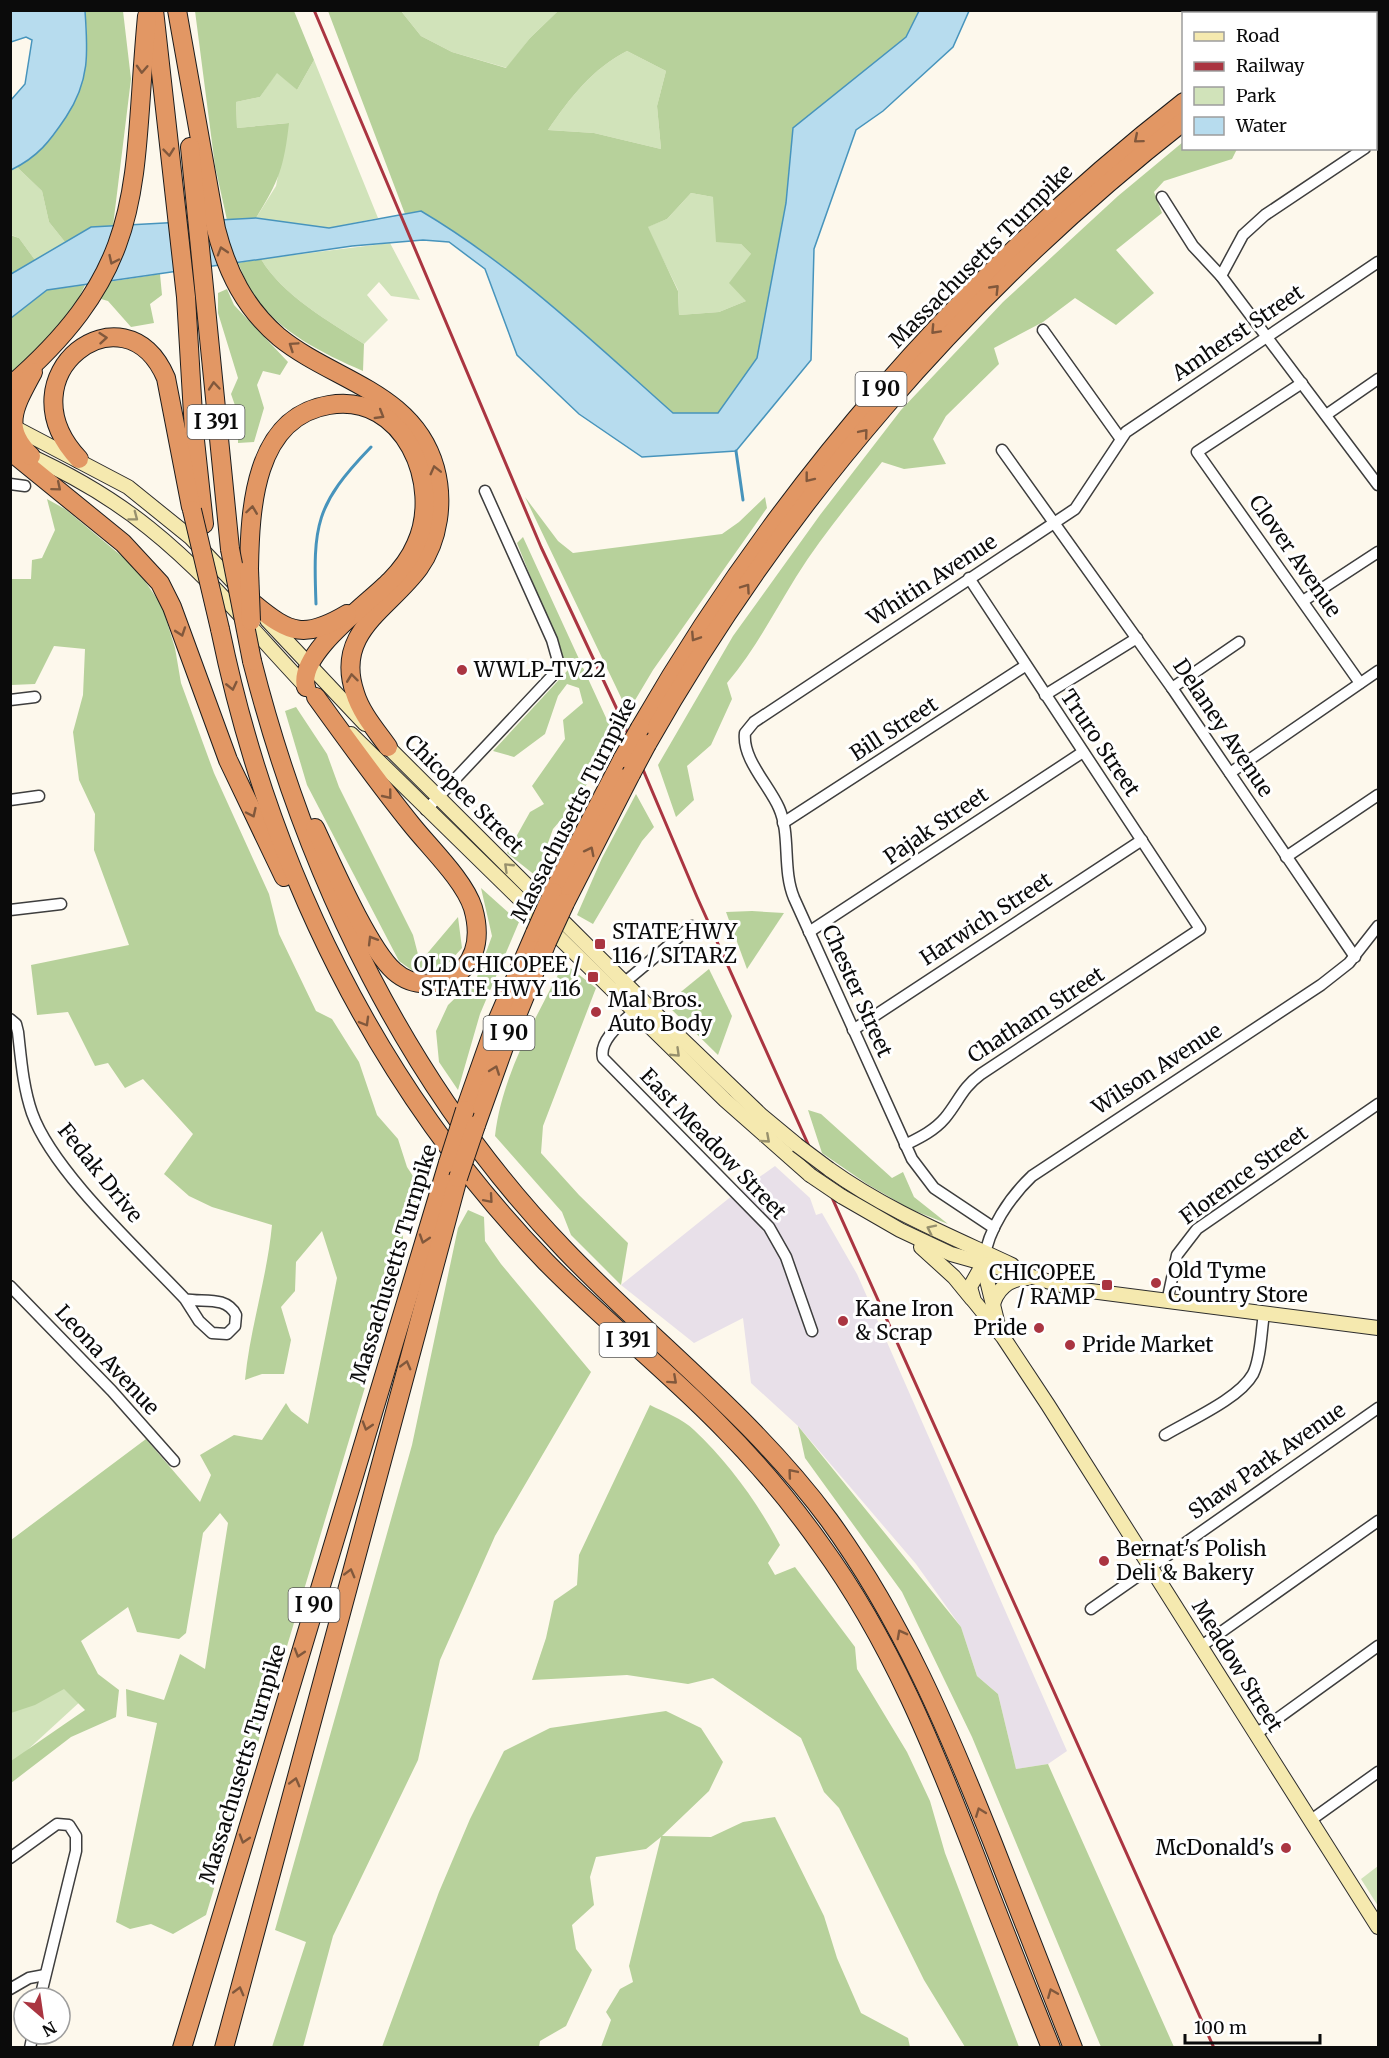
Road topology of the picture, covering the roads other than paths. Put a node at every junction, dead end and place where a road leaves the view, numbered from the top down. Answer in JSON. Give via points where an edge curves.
{"nodes":[{"id":1,"x":148,"y":10,"type":"edge"},
{"id":2,"x":154,"y":10,"type":"edge"},
{"id":3,"x":176,"y":10,"type":"edge"},
{"id":4,"x":1182,"y":104,"type":"edge"},
{"id":5,"x":1182,"y":123,"type":"edge"},
{"id":6,"x":1341,"y":150,"type":"edge"},
{"id":7,"x":1362,"y":150,"type":"edge"},
{"id":8,"x":1348,"y":160,"type":"junction"},
{"id":9,"x":202,"y":195,"type":"junction"},
{"id":10,"x":1162,"y":197,"type":"dead end"},
{"id":11,"x":1378,"y":262,"type":"edge"},
{"id":12,"x":1221,"y":276,"type":"junction"},
{"id":13,"x":1042,"y":330,"type":"dead end"},
{"id":14,"x":1268,"y":337,"type":"junction"},
{"id":15,"x":40,"y":360,"type":"junction"},
{"id":16,"x":1378,"y":379,"type":"edge"},
{"id":17,"x":1302,"y":383,"type":"junction"},
{"id":18,"x":10,"y":386,"type":"edge"},
{"id":19,"x":1326,"y":415,"type":"junction"},
{"id":20,"x":11,"y":425,"type":"edge"},
{"id":21,"x":1120,"y":438,"type":"junction"},
{"id":22,"x":10,"y":449,"type":"edge"},
{"id":23,"x":1002,"y":450,"type":"dead end"},
{"id":24,"x":31,"y":456,"type":"junction"},
{"id":25,"x":79,"y":459,"type":"junction"},
{"id":26,"x":10,"y":484,"type":"edge"},
{"id":27,"x":1378,"y":485,"type":"edge"},
{"id":28,"x":25,"y":486,"type":"dead end"},
{"id":29,"x":485,"y":491,"type":"dead end"},
{"id":30,"x":198,"y":517,"type":"junction"},
{"id":31,"x":1056,"y":522,"type":"junction"},
{"id":32,"x":1378,"y":552,"type":"edge"},
{"id":33,"x":969,"y":578,"type":"junction"},
{"id":34,"x":1303,"y":601,"type":"junction"},
{"id":35,"x":364,"y":603,"type":"junction"},
{"id":36,"x":254,"y":604,"type":"junction"},
{"id":37,"x":1137,"y":638,"type":"junction"},
{"id":38,"x":1239,"y":642,"type":"dead end"},
{"id":39,"x":252,"y":661,"type":"junction"},
{"id":40,"x":309,"y":664,"type":"junction"},
{"id":41,"x":1026,"y":666,"type":"junction"},
{"id":42,"x":1378,"y":671,"type":"edge"},
{"id":43,"x":1360,"y":683,"type":"junction"},
{"id":44,"x":1172,"y":688,"type":"junction"},
{"id":45,"x":311,"y":692,"type":"junction"},
{"id":46,"x":1044,"y":694,"type":"junction"},
{"id":47,"x":35,"y":697,"type":"dead end"},
{"id":48,"x":10,"y":700,"type":"edge"},
{"id":49,"x":744,"y":734,"type":"joint"},
{"id":50,"x":643,"y":736,"type":"junction"},
{"id":51,"x":275,"y":744,"type":"junction"},
{"id":52,"x":388,"y":747,"type":"junction"},
{"id":53,"x":1083,"y":752,"type":"junction"},
{"id":54,"x":1230,"y":772,"type":"junction"},
{"id":55,"x":1378,"y":795,"type":"edge"},
{"id":56,"x":39,"y":796,"type":"dead end"},
{"id":57,"x":438,"y":798,"type":"junction"},
{"id":58,"x":10,"y":800,"type":"edge"},
{"id":59,"x":426,"y":810,"type":"junction"},
{"id":60,"x":783,"y":823,"type":"junction"},
{"id":61,"x":1142,"y":840,"type":"junction"},
{"id":62,"x":1287,"y":857,"type":"junction"},
{"id":63,"x":61,"y":904,"type":"dead end"},
{"id":64,"x":10,"y":910,"type":"edge"},
{"id":65,"x":692,"y":926,"type":"dead end"},
{"id":66,"x":1378,"y":926,"type":"edge"},
{"id":67,"x":1200,"y":929,"type":"joint"},
{"id":68,"x":809,"y":932,"type":"junction"},
{"id":69,"x":541,"y":937,"type":"junction"},
{"id":70,"x":1355,"y":957,"type":"junction"},
{"id":71,"x":625,"y":981,"type":"junction"},
{"id":72,"x":344,"y":983,"type":"junction"},
{"id":73,"x":614,"y":992,"type":"junction"},
{"id":74,"x":639,"y":1007,"type":"junction"},
{"id":75,"x":11,"y":1019,"type":"edge"},
{"id":76,"x":853,"y":1030,"type":"junction"},
{"id":77,"x":1378,"y":1104,"type":"edge"},
{"id":78,"x":905,"y":1145,"type":"junction"},
{"id":79,"x":453,"y":1171,"type":"junction"},
{"id":80,"x":994,"y":1228,"type":"junction"},
{"id":81,"x":900,"y":1230,"type":"junction"},
{"id":82,"x":984,"y":1258,"type":"junction"},
{"id":83,"x":1046,"y":1281,"type":"junction"},
{"id":84,"x":10,"y":1286,"type":"edge"},
{"id":85,"x":185,"y":1299,"type":"junction"},
{"id":86,"x":974,"y":1301,"type":"junction"},
{"id":87,"x":1167,"y":1302,"type":"junction"},
{"id":88,"x":993,"y":1309,"type":"junction"},
{"id":89,"x":1264,"y":1314,"type":"junction"},
{"id":90,"x":1378,"y":1328,"type":"edge"},
{"id":91,"x":812,"y":1331,"type":"dead end"},
{"id":92,"x":1003,"y":1337,"type":"junction"},
{"id":93,"x":1378,"y":1408,"type":"edge"},
{"id":94,"x":1165,"y":1435,"type":"dead end"},
{"id":95,"x":174,"y":1461,"type":"dead end"},
{"id":96,"x":1378,"y":1521,"type":"edge"},
{"id":97,"x":1149,"y":1566,"type":"junction"},
{"id":98,"x":1091,"y":1609,"type":"dead end"},
{"id":99,"x":1378,"y":1646,"type":"edge"},
{"id":100,"x":1200,"y":1647,"type":"junction"},
{"id":101,"x":1256,"y":1734,"type":"junction"},
{"id":102,"x":1378,"y":1772,"type":"edge"},
{"id":103,"x":1311,"y":1820,"type":"junction"},
{"id":104,"x":10,"y":1858,"type":"edge"},
{"id":105,"x":1378,"y":1927,"type":"edge"},
{"id":106,"x":45,"y":1975,"type":"junction"},
{"id":107,"x":43,"y":1986,"type":"edge"},
{"id":108,"x":10,"y":1989,"type":"edge"},
{"id":109,"x":182,"y":2048,"type":"edge"},
{"id":110,"x":224,"y":2048,"type":"edge"},
{"id":111,"x":1051,"y":2048,"type":"edge"},
{"id":112,"x":1073,"y":2048,"type":"edge"}],
"edges":[{"from":1,"to":15,"type":"highway","one_way":true,"via":[[131,204],[112,261],[80,315]]},
{"from":2,"to":30,"type":"highway","number":"I 391","one_way":true,"via":[[186,297]]},
{"from":3,"to":9,"type":"highway","number":"I 391"},
{"from":4,"to":50,"type":"highway","name":"Massachusetts Turnpike","number":"I 90","one_way":true,"via":[[1045,220],[890,379],[764,537],[701,628]]},
{"from":50,"to":5,"type":"highway","name":"Massachusetts Turnpike","number":"I 90","one_way":true,"via":[[761,566],[889,403],[1046,240]]},
{"from":6,"to":8,"type":"street"},
{"from":7,"to":8,"type":"street"},
{"from":8,"to":12,"type":"street","via":[[1265,215],[1243,235]]},
{"from":39,"to":9,"type":"highway","number":"I 391","one_way":true,"bridge":true,"via":[[222,487]]},
{"from":52,"to":9,"type":"highway","one_way":true,"via":[[357,700],[351,660],[366,624],[413,575],[428,553],[439,512],[435,469],[422,438],[400,411],[378,394],[289,344],[264,323],[247,302],[224,257]]},
{"from":10,"to":12,"type":"street","via":[[1192,246]]},
{"from":11,"to":14,"type":"street","name":"Amherst Street"},
{"from":12,"to":14,"type":"street"},
{"from":13,"to":21,"type":"street"},
{"from":14,"to":17,"type":"street"},
{"from":14,"to":21,"type":"street","name":"Amherst Street"},
{"from":15,"to":18,"type":"highway"},
{"from":15,"to":20,"type":"highway","via":[[21,394]]},
{"from":16,"to":19,"type":"street"},
{"from":17,"to":19,"type":"street"},
{"from":17,"to":34,"type":"street","name":"Clover Avenue","via":[[1197,452]]},
{"from":19,"to":27,"type":"street"},
{"from":20,"to":24,"type":"highway","via":[[19,446]]},
{"from":20,"to":25,"type":"main road","name":"Chicopee Street"},
{"from":21,"to":31,"type":"street","name":"Whitin Avenue","via":[[1075,509]]},
{"from":22,"to":24,"type":"main road","name":"Chicopee Street"},
{"from":22,"to":72,"type":"highway","one_way":true,"via":[[123,543],[164,589],[250,809],[292,894]]},
{"from":23,"to":31,"type":"street","name":"Delaney Avenue"},
{"from":24,"to":45,"type":"main road","name":"Chicopee Street","one_way":true,"via":[[84,484],[148,527],[191,566]]},
{"from":25,"to":30,"type":"highway","one_way":true,"via":[[55,433],[47,413],[47,387],[53,371],[66,353],[90,340],[113,337],[136,344],[156,360],[166,378]]},
{"from":25,"to":36,"type":"main road","name":"Chicopee Street","via":[[128,487],[167,517]]},
{"from":26,"to":28,"type":"street"},
{"from":29,"to":57,"type":"street","via":[[552,640],[558,666]]},
{"from":30,"to":72,"type":"highway","number":"I 391","one_way":true,"bridge":true,"via":[[231,686],[258,781],[295,879]]},
{"from":31,"to":33,"type":"street","name":"Whitin Avenue"},
{"from":31,"to":37,"type":"street","name":"Delaney Avenue"},
{"from":32,"to":34,"type":"street"},
{"from":33,"to":41,"type":"street","name":"Truro Street"},
{"from":33,"to":49,"type":"street","name":"Whitin Avenue","via":[[754,722]]},
{"from":34,"to":43,"type":"street","name":"Clover Avenue"},
{"from":35,"to":36,"type":"highway","via":[[324,626],[305,631],[281,626]]},
{"from":39,"to":35,"type":"highway","one_way":true,"bridge":true,"via":[[249,569],[254,498],[265,461],[292,421],[314,409],[339,403],[362,406],[381,415],[404,436],[420,467],[425,495],[424,521],[412,552],[389,582]]},
{"from":35,"to":40,"type":"highway"},
{"from":36,"to":40,"type":"main road","name":"Chicopee Street"},
{"from":37,"to":44,"type":"street","name":"Delaney Avenue"},
{"from":37,"to":46,"type":"street"},
{"from":38,"to":44,"type":"street"},
{"from":39,"to":51,"type":"highway","number":"I 391"},
{"from":40,"to":45,"type":"highway","via":[[304,677]]},
{"from":40,"to":52,"type":"main road","name":"Chicopee Street"},
{"from":41,"to":46,"type":"street","name":"Truro Street"},
{"from":41,"to":60,"type":"street","name":"Bill Street"},
{"from":42,"to":43,"type":"street"},
{"from":43,"to":54,"type":"street"},
{"from":44,"to":54,"type":"street","name":"Delaney Avenue"},
{"from":45,"to":51,"type":"highway","one_way":true,"via":[[466,893],[476,919],[477,941],[471,957],[457,974],[438,983],[419,983],[399,975],[388,965],[362,921]]},
{"from":45,"to":59,"type":"main road","name":"Chicopee Street"},
{"from":46,"to":53,"type":"street","name":"Truro Street"},
{"from":47,"to":48,"type":"street"},
{"from":49,"to":60,"type":"street","name":"Chester Street","via":[[749,754]]},
{"from":50,"to":69,"type":"highway","name":"Massachusetts Turnpike","number":"I 90","bridge":true},
{"from":112,"to":51,"type":"highway","number":"I 391","one_way":true,"via":[[944,1722],[909,1647],[876,1590],[827,1517],[772,1450],[570,1255],[510,1189],[473,1140],[404,1035],[352,939],[314,854]]},
{"from":52,"to":57,"type":"main road","name":"Chicopee Street"},
{"from":53,"to":61,"type":"street","name":"Truro Street"},
{"from":53,"to":68,"type":"street","name":"Pajak Street"},
{"from":54,"to":62,"type":"street","name":"Delaney Avenue"},
{"from":55,"to":62,"type":"street"},
{"from":56,"to":58,"type":"street"},
{"from":57,"to":59,"type":"street"},
{"from":71,"to":57,"type":"main road","name":"Chicopee Street","one_way":true},
{"from":59,"to":73,"type":"main road","name":"Chicopee Street"},
{"from":60,"to":68,"type":"street","name":"Chester Street","via":[[787,879]]},
{"from":61,"to":67,"type":"street","name":"Truro Street"},
{"from":61,"to":76,"type":"street","name":"Harwich Street"},
{"from":62,"to":70,"type":"street","name":"Delaney Avenue"},
{"from":63,"to":64,"type":"street"},
{"from":65,"to":71,"type":"street"},
{"from":66,"to":70,"type":"street","name":"Wilson Avenue"},
{"from":67,"to":78,"type":"street","name":"Chatham Street","via":[[975,1079],[958,1095],[945,1118]]},
{"from":68,"to":76,"type":"street","name":"Chester Street"},
{"from":79,"to":69,"type":"highway","name":"Massachusetts Turnpike","number":"I 90","one_way":true,"bridge":true,"via":[[476,1125]]},
{"from":69,"to":79,"type":"highway","name":"Massachusetts Turnpike","number":"I 90","bridge":true,"via":[[494,1028],[465,1110]]},
{"from":70,"to":80,"type":"street","name":"Wilson Avenue","via":[[1315,989],[1039,1170],[1020,1189]]},
{"from":71,"to":73,"type":"street"},
{"from":71,"to":74,"type":"main road","name":"Chicopee Street"},
{"from":72,"to":111,"type":"highway","number":"I 391","one_way":true,"via":[[405,1088],[483,1191],[565,1281],[724,1429],[771,1481],[834,1564],[879,1635],[920,1718]]},
{"from":73,"to":74,"type":"main road","name":"Chicopee Street"},
{"from":74,"to":81,"type":"main road","name":"Chicopee Street","one_way":true,"bridge":true,"via":[[759,1133],[810,1175]]},
{"from":82,"to":74,"type":"main road","name":"Chicopee Street","one_way":true,"bridge":true,"via":[[902,1214],[797,1145]]},
{"from":74,"to":91,"type":"street","name":"East Meadow Street","via":[[606,1041],[603,1058],[769,1227],[786,1257]]},
{"from":75,"to":85,"type":"street","name":"Fedak Drive","via":[[18,1032],[26,1094],[41,1135],[101,1210]]},
{"from":76,"to":78,"type":"street","name":"Chester Street"},
{"from":77,"to":87,"type":"street","name":"Florence Street","via":[[1197,1229],[1177,1255]]},
{"from":78,"to":80,"type":"street","name":"Chester Street","via":[[930,1184]]},
{"from":79,"to":109,"type":"highway","name":"Massachusetts Turnpike","number":"I 90","one_way":true},
{"from":110,"to":79,"type":"highway","name":"Massachusetts Turnpike","number":"I 90","one_way":true},
{"from":80,"to":82,"type":"street","name":"Wilson Avenue"},
{"from":81,"to":82,"type":"main road","name":"Chicopee Street","via":[[951,1254]]},
{"from":81,"to":86,"type":"main road","name":"Meadow Street","via":[[945,1268]]},
{"from":82,"to":83,"type":"main road","name":"Chicopee Street"},
{"from":82,"to":86,"type":"main road","via":[[971,1283]]},
{"from":82,"to":88,"type":"main road","name":"Meadow Street"},
{"from":83,"to":87,"type":"main road","name":"Chicopee Street","via":[[1091,1292]]},
{"from":83,"to":88,"type":"main road","via":[[1012,1281],[999,1291]]},
{"from":84,"to":95,"type":"street","name":"Leona Avenue"},
{"from":85,"to":85,"type":"street","name":"Fedak Drive","via":[[228,1305],[236,1315],[235,1326],[227,1334],[212,1333]]},
{"from":86,"to":92,"type":"main road","name":"Meadow Street"},
{"from":87,"to":89,"type":"main road","name":"Chicopee Street"},
{"from":88,"to":92,"type":"main road","name":"Meadow Street"},
{"from":89,"to":90,"type":"main road","name":"Chicopee Street"},
{"from":89,"to":94,"type":"street","via":[[1254,1370],[1246,1382],[1224,1400]]},
{"from":92,"to":97,"type":"main road","name":"Meadow Street"},
{"from":93,"to":97,"type":"street","name":"Shaw Park Avenue"},
{"from":96,"to":100,"type":"street"},
{"from":97,"to":98,"type":"street","name":"Shaw Park Avenue"},
{"from":97,"to":100,"type":"main road","name":"Meadow Street"},
{"from":99,"to":101,"type":"street"},
{"from":100,"to":101,"type":"main road","name":"Meadow Street"},
{"from":101,"to":103,"type":"main road","name":"Meadow Street"},
{"from":102,"to":103,"type":"street"},
{"from":103,"to":105,"type":"main road","name":"Meadow Street"},
{"from":104,"to":106,"type":"street","via":[[57,1824],[69,1825],[74,1831],[76,1851]]},
{"from":106,"to":107,"type":"street"},
{"from":106,"to":108,"type":"street","via":[[28,1978]]}]}
